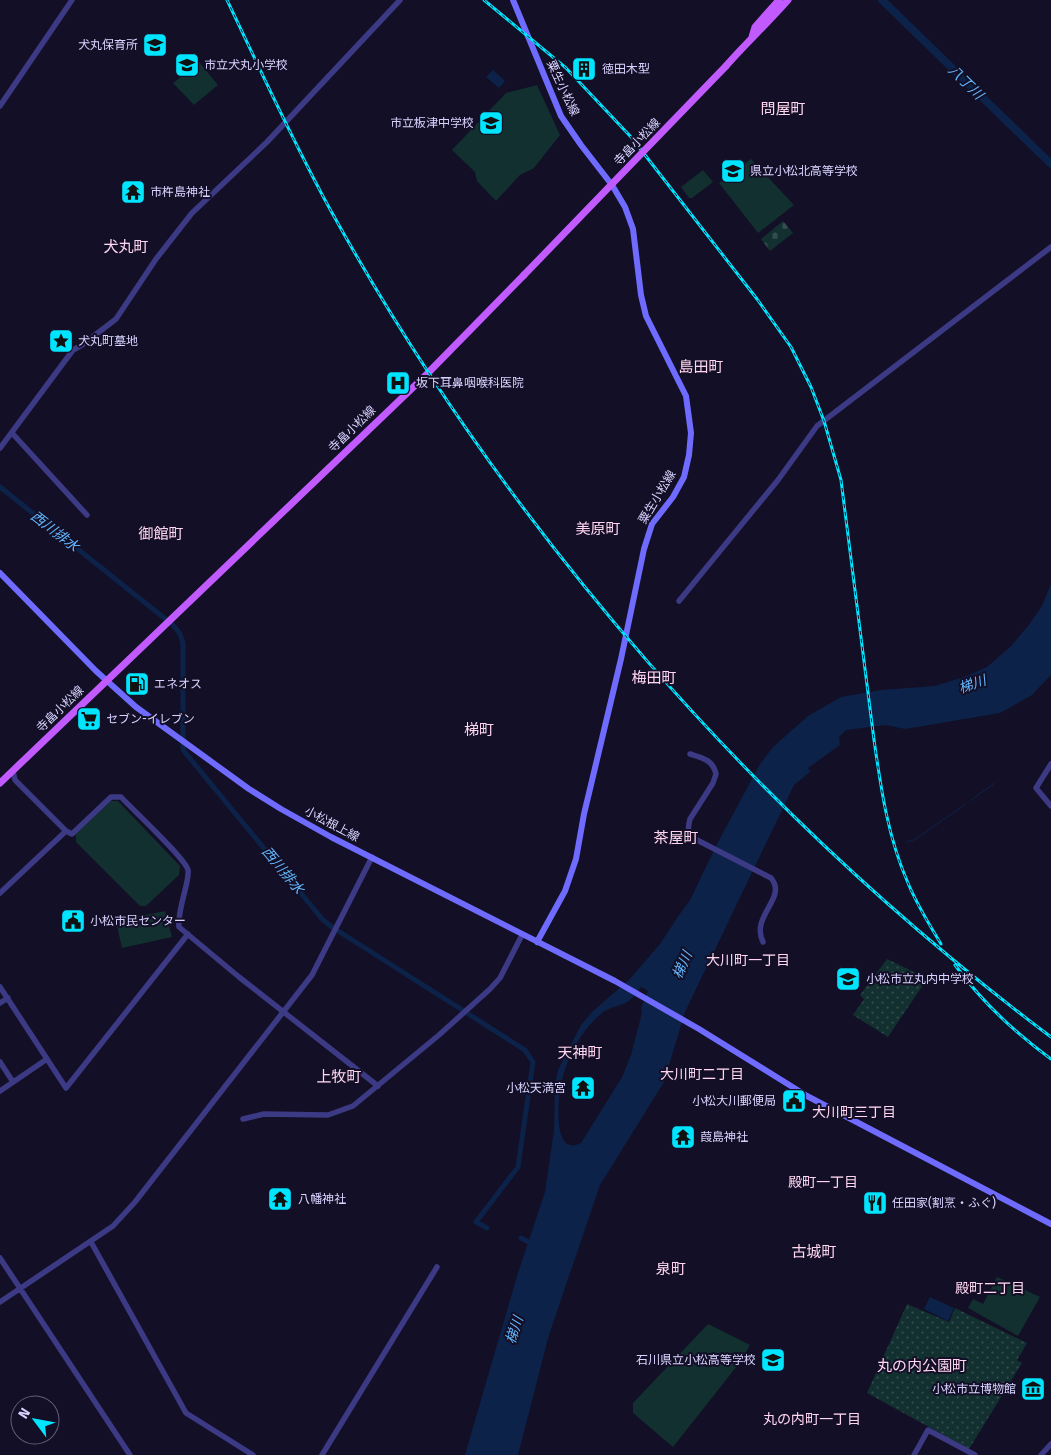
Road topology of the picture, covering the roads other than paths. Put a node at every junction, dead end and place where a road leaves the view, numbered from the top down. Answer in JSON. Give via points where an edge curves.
{"nodes":[{"id":1,"x":72,"y":0,"type":"edge"},
{"id":2,"x":400,"y":0,"type":"edge"},
{"id":3,"x":513,"y":0,"type":"edge"},
{"id":4,"x":779,"y":0,"type":"edge"},
{"id":5,"x":788,"y":0,"type":"edge"},
{"id":6,"x":752,"y":37,"type":"junction"},
{"id":7,"x":0,"y":106,"type":"edge"},
{"id":8,"x":1051,"y":247,"type":"edge"},
{"id":9,"x":12,"y":433,"type":"junction"},
{"id":10,"x":0,"y":448,"type":"edge"},
{"id":11,"x":87,"y":515,"type":"dead end"},
{"id":12,"x":0,"y":573,"type":"edge"},
{"id":13,"x":679,"y":601,"type":"dead end"},
{"id":14,"x":106,"y":681,"type":"junction"},
{"id":15,"x":690,"y":754,"type":"dead end"},
{"id":16,"x":1051,"y":764,"type":"edge"},
{"id":17,"x":12,"y":771,"type":"junction"},
{"id":18,"x":0,"y":783,"type":"edge"},
{"id":19,"x":1051,"y":806,"type":"edge"},
{"id":20,"x":66,"y":831,"type":"junction"},
{"id":21,"x":372,"y":857,"type":"junction"},
{"id":22,"x":0,"y":893,"type":"edge"},
{"id":23,"x":188,"y":934,"type":"junction"},
{"id":24,"x":522,"y":935,"type":"junction"},
{"id":25,"x":537,"y":942,"type":"junction"},
{"id":26,"x":764,"y":942,"type":"dead end"},
{"id":27,"x":0,"y":986,"type":"edge"},
{"id":28,"x":8,"y":998,"type":"junction"},
{"id":29,"x":0,"y":1003,"type":"edge"},
{"id":30,"x":284,"y":1013,"type":"junction"},
{"id":31,"x":47,"y":1059,"type":"junction"},
{"id":32,"x":0,"y":1062,"type":"edge"},
{"id":33,"x":13,"y":1082,"type":"junction"},
{"id":34,"x":378,"y":1086,"type":"junction"},
{"id":35,"x":0,"y":1091,"type":"edge"},
{"id":36,"x":243,"y":1119,"type":"dead end"},
{"id":37,"x":1051,"y":1224,"type":"edge"},
{"id":38,"x":91,"y":1242,"type":"junction"},
{"id":39,"x":0,"y":1258,"type":"edge"},
{"id":40,"x":437,"y":1267,"type":"dead end"},
{"id":41,"x":20,"y":1289,"type":"junction"},
{"id":42,"x":0,"y":1302,"type":"edge"},
{"id":43,"x":1051,"y":1444,"type":"edge"},
{"id":44,"x":130,"y":1455,"type":"edge"},
{"id":45,"x":253,"y":1455,"type":"edge"},
{"id":46,"x":322,"y":1455,"type":"edge"},
{"id":47,"x":914,"y":1455,"type":"edge"},
{"id":48,"x":975,"y":1455,"type":"edge"},
{"id":49,"x":1042,"y":1455,"type":"edge"}],
"edges":[{"from":1,"to":7,"type":"street"},
{"from":2,"to":9,"type":"street","via":[[267,142],[192,213],[116,319],[73,350]]},
{"from":3,"to":25,"type":"main road","name":"粟生小松線","via":[[561,116],[625,207],[633,229],[640,295],[646,316],[686,396],[691,433],[684,477],[652,524],[644,549],[574,864],[565,891]]},
{"from":4,"to":6,"type":"main road","name":"寺畠小松線","via":[[755,27]]},
{"from":5,"to":6,"type":"main road","name":"寺畠小松線"},
{"from":6,"to":14,"type":"main road","name":"寺畠小松線","bridge":true,"via":[[427,374]]},
{"from":8,"to":13,"type":"street","via":[[817,426],[778,480]]},
{"from":9,"to":10,"type":"street"},
{"from":9,"to":11,"type":"street"},
{"from":12,"to":14,"type":"main road","name":"小松根上線"},
{"from":14,"to":17,"type":"main road","name":"寺畠小松線"},
{"from":14,"to":21,"type":"main road","name":"小松根上線","via":[[136,707],[249,789]]},
{"from":15,"to":26,"type":"street","via":[[712,763],[716,774],[690,819],[689,833],[768,877],[776,887],[759,931]]},
{"from":16,"to":19,"type":"street","via":[[1036,788]]},
{"from":17,"to":18,"type":"main road","name":"寺畠小松線"},
{"from":17,"to":20,"type":"street","via":[[15,780]]},
{"from":20,"to":22,"type":"street"},
{"from":20,"to":23,"type":"street","via":[[72,834],[111,797],[120,797],[185,864],[188,872],[178,926]]},
{"from":21,"to":24,"type":"main road","name":"小松根上線"},
{"from":21,"to":30,"type":"street","via":[[312,975]]},
{"from":23,"to":30,"type":"street"},
{"from":23,"to":31,"type":"street","via":[[66,1088]]},
{"from":24,"to":25,"type":"main road","name":"小松根上線"},
{"from":24,"to":34,"type":"street","via":[[500,978],[490,989]]},
{"from":25,"to":37,"type":"main road","name":"小松根上線","via":[[615,981],[808,1096]]},
{"from":27,"to":28,"type":"street"},
{"from":28,"to":29,"type":"street"},
{"from":28,"to":31,"type":"street"},
{"from":30,"to":34,"type":"street"},
{"from":30,"to":38,"type":"street","via":[[135,1202],[113,1226]]},
{"from":31,"to":33,"type":"street"},
{"from":32,"to":33,"type":"street"},
{"from":33,"to":35,"type":"street"},
{"from":34,"to":36,"type":"street","via":[[352,1106],[328,1115],[264,1114]]},
{"from":38,"to":41,"type":"street"},
{"from":38,"to":45,"type":"street","via":[[186,1413]]},
{"from":39,"to":41,"type":"street"},
{"from":40,"to":46,"type":"street"},
{"from":41,"to":42,"type":"street"},
{"from":41,"to":44,"type":"street"},
{"from":43,"to":49,"type":"street"},
{"from":47,"to":48,"type":"street","via":[[928,1430]]}]}
